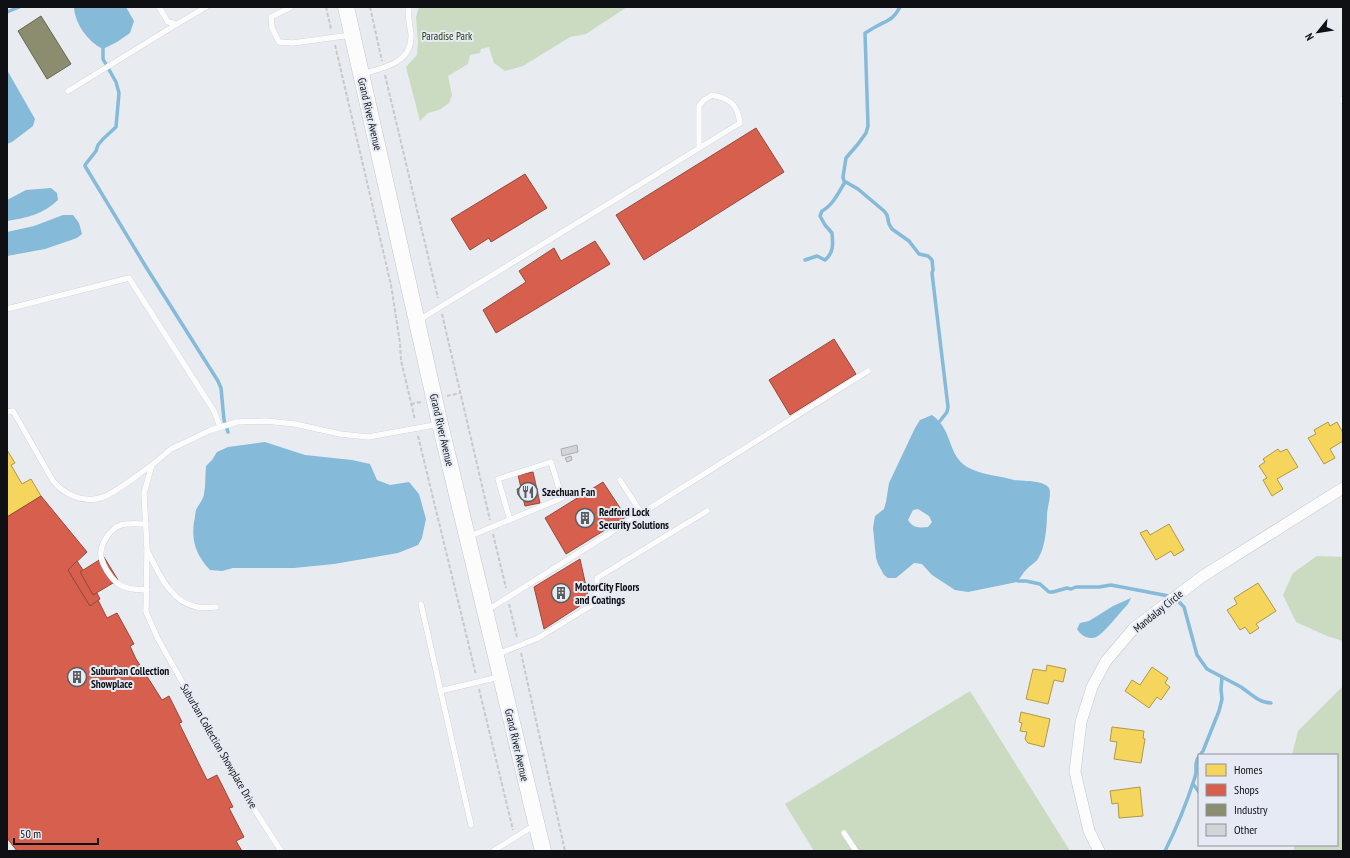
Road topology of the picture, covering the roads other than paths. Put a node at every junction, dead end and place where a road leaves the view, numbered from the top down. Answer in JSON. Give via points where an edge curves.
{"nodes":[{"id":1,"x":159,"y":7,"type":"edge"},
{"id":2,"x":206,"y":7,"type":"edge"},
{"id":3,"x":291,"y":7,"type":"edge"},
{"id":4,"x":346,"y":7,"type":"edge"},
{"id":5,"x":409,"y":7,"type":"edge"},
{"id":6,"x":177,"y":24,"type":"junction"},
{"id":7,"x":352,"y":35,"type":"junction"},
{"id":8,"x":362,"y":74,"type":"junction"},
{"id":9,"x":68,"y":92,"type":"dead end"},
{"id":10,"x":699,"y":148,"type":"junction"},
{"id":11,"x":7,"y":309,"type":"edge"},
{"id":12,"x":417,"y":321,"type":"junction"},
{"id":13,"x":868,"y":370,"type":"dead end"},
{"id":14,"x":7,"y":412,"type":"edge"},
{"id":15,"x":440,"y":424,"type":"junction"},
{"id":16,"x":220,"y":427,"type":"junction"},
{"id":17,"x":152,"y":465,"type":"junction"},
{"id":18,"x":620,"y":480,"type":"dead end"},
{"id":19,"x":1343,"y":488,"type":"edge"},
{"id":20,"x":706,"y":511,"type":"dead end"},
{"id":21,"x":642,"y":514,"type":"junction"},
{"id":22,"x":510,"y":520,"type":"junction"},
{"id":23,"x":146,"y":524,"type":"junction"},
{"id":24,"x":468,"y":537,"type":"junction"},
{"id":25,"x":147,"y":549,"type":"junction"},
{"id":26,"x":146,"y":590,"type":"junction"},
{"id":27,"x":421,"y":604,"type":"dead end"},
{"id":28,"x":216,"y":607,"type":"dead end"},
{"id":29,"x":486,"y":611,"type":"junction"},
{"id":30,"x":496,"y":655,"type":"junction"},
{"id":31,"x":501,"y":676,"type":"junction"},
{"id":32,"x":440,"y":691,"type":"junction"},
{"id":33,"x":536,"y":824,"type":"junction"},
{"id":34,"x":471,"y":825,"type":"dead end"},
{"id":35,"x":844,"y":833,"type":"dead end"},
{"id":36,"x":281,"y":851,"type":"edge"},
{"id":37,"x":493,"y":851,"type":"edge"},
{"id":38,"x":543,"y":851,"type":"edge"},
{"id":39,"x":856,"y":851,"type":"edge"},
{"id":40,"x":1099,"y":851,"type":"edge"}],
"edges":[{"from":1,"to":6,"type":"lane","via":[[168,22]]},
{"from":2,"to":6,"type":"lane"},
{"from":3,"to":7,"type":"lane","via":[[270,17],[279,42],[293,43]]},
{"from":4,"to":7,"type":"main road","name":"Grand River Avenue"},
{"from":5,"to":8,"type":"lane","via":[[408,18],[412,37],[405,56],[399,61]]},
{"from":6,"to":9,"type":"lane"},
{"from":7,"to":8,"type":"main road","name":"Grand River Avenue"},
{"from":8,"to":12,"type":"main road","name":"Grand River Avenue"},
{"from":10,"to":10,"type":"lane","via":[[740,123],[734,104],[712,95],[699,106]]},
{"from":10,"to":12,"type":"lane"},
{"from":11,"to":16,"type":"lane","via":[[129,278],[214,411]]},
{"from":12,"to":15,"type":"main road","name":"Grand River Avenue"},
{"from":13,"to":21,"type":"lane"},
{"from":14,"to":17,"type":"lane","via":[[13,411],[53,481],[78,498],[101,498]]},
{"from":15,"to":16,"type":"lane","via":[[368,437],[266,421],[238,422]]},
{"from":15,"to":24,"type":"main road","name":"Grand River Avenue"},
{"from":16,"to":17,"type":"lane","via":[[171,449]]},
{"from":17,"to":23,"type":"lane","name":"Suburban Collection Showplace Drive","via":[[144,493]]},
{"from":18,"to":21,"type":"lane"},
{"from":19,"to":40,"type":"street","name":"Mandalay Circle","via":[[1203,576],[1134,628],[1106,661],[1092,687],[1081,722],[1075,772],[1089,831]]},
{"from":20,"to":30,"type":"lane","via":[[597,578],[597,602],[538,638]]},
{"from":21,"to":29,"type":"lane"},
{"from":22,"to":22,"type":"lane","via":[[562,498],[551,462],[498,479]]},
{"from":22,"to":24,"type":"lane"},
{"from":23,"to":25,"type":"lane","name":"Suburban Collection Showplace Drive"},
{"from":23,"to":26,"type":"lane","via":[[122,525],[113,529],[103,545],[101,556],[105,568],[117,583],[128,589]]},
{"from":24,"to":29,"type":"main road","name":"Grand River Avenue"},
{"from":25,"to":26,"type":"lane","name":"Suburban Collection Showplace Drive"},
{"from":25,"to":28,"type":"lane","via":[[160,576],[177,597],[197,607]]},
{"from":26,"to":36,"type":"lane","name":"Suburban Collection Showplace Drive","via":[[146,612],[158,639],[254,809]]},
{"from":27,"to":32,"type":"lane"},
{"from":29,"to":30,"type":"main road","name":"Grand River Avenue"},
{"from":30,"to":31,"type":"main road","name":"Grand River Avenue"},
{"from":31,"to":32,"type":"lane"},
{"from":31,"to":33,"type":"main road","name":"Grand River Avenue"},
{"from":32,"to":34,"type":"lane"},
{"from":33,"to":37,"type":"lane"},
{"from":33,"to":38,"type":"main road","name":"Grand River Avenue"},
{"from":35,"to":39,"type":"lane"}]}
